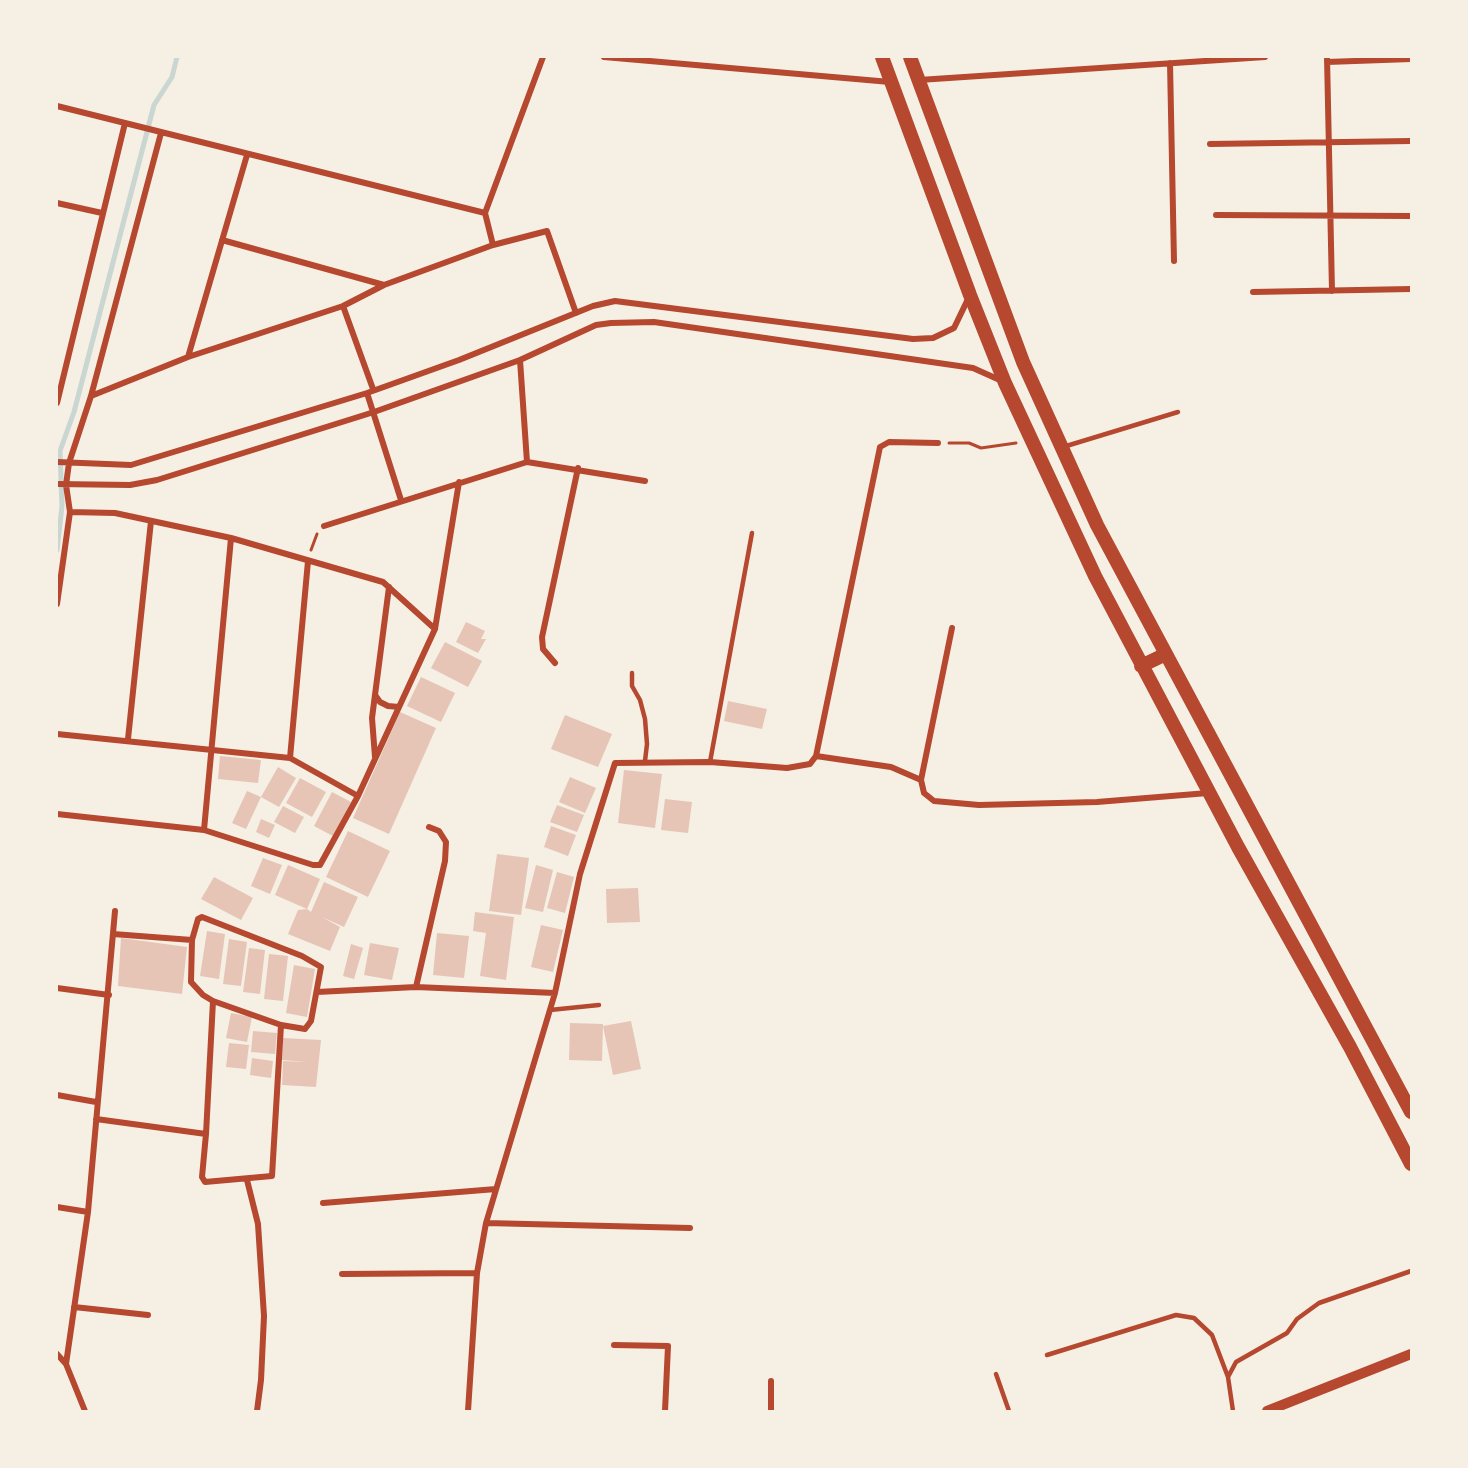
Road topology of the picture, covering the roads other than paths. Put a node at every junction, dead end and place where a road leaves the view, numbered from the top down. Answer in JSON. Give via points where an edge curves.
{"nodes":[{"id":1,"x":543,"y":57,"type":"edge"},
{"id":2,"x":604,"y":57,"type":"edge"},
{"id":3,"x":882,"y":57,"type":"edge"},
{"id":4,"x":910,"y":57,"type":"edge"},
{"id":5,"x":1265,"y":57,"type":"edge"},
{"id":6,"x":1411,"y":59,"type":"edge"},
{"id":7,"x":1327,"y":60,"type":"edge"},
{"id":8,"x":1170,"y":63,"type":"junction"},
{"id":9,"x":918,"y":80,"type":"junction"},
{"id":10,"x":891,"y":82,"type":"junction"},
{"id":11,"x":57,"y":106,"type":"edge"},
{"id":12,"x":125,"y":123,"type":"junction"},
{"id":13,"x":160,"y":132,"type":"junction"},
{"id":14,"x":1329,"y":141,"type":"junction"},
{"id":15,"x":1411,"y":141,"type":"edge"},
{"id":16,"x":1210,"y":144,"type":"dead end"},
{"id":17,"x":247,"y":155,"type":"junction"},
{"id":18,"x":57,"y":203,"type":"edge"},
{"id":19,"x":102,"y":213,"type":"junction"},
{"id":20,"x":485,"y":213,"type":"junction"},
{"id":21,"x":1330,"y":213,"type":"junction"},
{"id":22,"x":1216,"y":215,"type":"dead end"},
{"id":23,"x":1411,"y":216,"type":"edge"},
{"id":24,"x":222,"y":240,"type":"junction"},
{"id":25,"x":493,"y":245,"type":"junction"},
{"id":26,"x":1174,"y":261,"type":"dead end"},
{"id":27,"x":384,"y":285,"type":"junction"},
{"id":28,"x":1411,"y":289,"type":"edge"},
{"id":29,"x":1332,"y":291,"type":"junction"},
{"id":30,"x":1252,"y":292,"type":"dead end"},
{"id":31,"x":970,"y":295,"type":"junction"},
{"id":32,"x":343,"y":306,"type":"junction"},
{"id":33,"x":576,"y":313,"type":"junction"},
{"id":34,"x":188,"y":357,"type":"junction"},
{"id":35,"x":520,"y":360,"type":"junction"},
{"id":36,"x":57,"y":374,"type":"edge"},
{"id":37,"x":65,"y":375,"type":"junction"},
{"id":38,"x":1005,"y":383,"type":"junction"},
{"id":39,"x":370,"y":391,"type":"junction"},
{"id":40,"x":91,"y":396,"type":"junction"},
{"id":41,"x":57,"y":403,"type":"edge"},
{"id":42,"x":374,"y":412,"type":"junction"},
{"id":43,"x":1178,"y":412,"type":"dead end"},
{"id":44,"x":938,"y":443,"type":"road end"},
{"id":45,"x":1060,"y":447,"type":"junction"},
{"id":46,"x":57,"y":462,"type":"edge"},
{"id":47,"x":527,"y":462,"type":"junction"},
{"id":48,"x":69,"y":463,"type":"junction"},
{"id":49,"x":578,"y":468,"type":"junction"},
{"id":50,"x":645,"y":481,"type":"dead end"},
{"id":51,"x":459,"y":482,"type":"junction"},
{"id":52,"x":57,"y":484,"type":"edge"},
{"id":53,"x":66,"y":485,"type":"junction"},
{"id":54,"x":401,"y":500,"type":"junction"},
{"id":55,"x":69,"y":512,"type":"junction"},
{"id":56,"x":151,"y":521,"type":"junction"},
{"id":57,"x":324,"y":526,"type":"road end"},
{"id":58,"x":752,"y":533,"type":"dead end"},
{"id":59,"x":231,"y":538,"type":"junction"},
{"id":60,"x":308,"y":561,"type":"junction"},
{"id":61,"x":389,"y":587,"type":"junction"},
{"id":62,"x":57,"y":604,"type":"edge"},
{"id":63,"x":951,"y":628,"type":"dead end"},
{"id":64,"x":435,"y":629,"type":"junction"},
{"id":65,"x":1166,"y":654,"type":"junction"},
{"id":66,"x":555,"y":663,"type":"dead end"},
{"id":67,"x":1141,"y":666,"type":"junction"},
{"id":68,"x":633,"y":673,"type":"dead end"},
{"id":69,"x":375,"y":694,"type":"junction"},
{"id":70,"x":399,"y":707,"type":"junction"},
{"id":71,"x":57,"y":734,"type":"edge"},
{"id":72,"x":128,"y":739,"type":"junction"},
{"id":73,"x":210,"y":748,"type":"junction"},
{"id":74,"x":816,"y":756,"type":"junction"},
{"id":75,"x":290,"y":758,"type":"junction"},
{"id":76,"x":375,"y":758,"type":"junction"},
{"id":77,"x":645,"y":761,"type":"junction"},
{"id":78,"x":710,"y":762,"type":"junction"},
{"id":79,"x":921,"y":780,"type":"junction"},
{"id":80,"x":1209,"y":793,"type":"junction"},
{"id":81,"x":358,"y":796,"type":"junction"},
{"id":82,"x":57,"y":814,"type":"edge"},
{"id":83,"x":429,"y":827,"type":"dead end"},
{"id":84,"x":204,"y":830,"type":"junction"},
{"id":85,"x":115,"y":911,"type":"dead end"},
{"id":86,"x":113,"y":934,"type":"junction"},
{"id":87,"x":192,"y":940,"type":"junction"},
{"id":88,"x":416,"y":987,"type":"junction"},
{"id":89,"x":57,"y":988,"type":"edge"},
{"id":90,"x":316,"y":992,"type":"junction"},
{"id":91,"x":555,"y":993,"type":"junction"},
{"id":92,"x":109,"y":995,"type":"junction"},
{"id":93,"x":213,"y":1001,"type":"junction"},
{"id":94,"x":599,"y":1005,"type":"dead end"},
{"id":95,"x":550,"y":1010,"type":"junction"},
{"id":96,"x":281,"y":1025,"type":"junction"},
{"id":97,"x":57,"y":1095,"type":"edge"},
{"id":98,"x":96,"y":1102,"type":"junction"},
{"id":99,"x":1411,"y":1112,"type":"edge"},
{"id":100,"x":96,"y":1119,"type":"junction"},
{"id":101,"x":206,"y":1134,"type":"junction"},
{"id":102,"x":1411,"y":1164,"type":"edge"},
{"id":103,"x":247,"y":1180,"type":"junction"},
{"id":104,"x":496,"y":1189,"type":"junction"},
{"id":105,"x":324,"y":1203,"type":"dead end"},
{"id":106,"x":57,"y":1207,"type":"edge"},
{"id":107,"x":88,"y":1212,"type":"junction"},
{"id":108,"x":486,"y":1223,"type":"junction"},
{"id":109,"x":690,"y":1228,"type":"dead end"},
{"id":110,"x":1411,"y":1271,"type":"edge"},
{"id":111,"x":477,"y":1273,"type":"junction"},
{"id":112,"x":342,"y":1274,"type":"dead end"},
{"id":113,"x":74,"y":1306,"type":"junction"},
{"id":114,"x":148,"y":1315,"type":"dead end"},
{"id":115,"x":614,"y":1345,"type":"dead end"},
{"id":116,"x":57,"y":1354,"type":"edge"},
{"id":117,"x":1411,"y":1354,"type":"edge"},
{"id":118,"x":1047,"y":1355,"type":"dead end"},
{"id":119,"x":66,"y":1364,"type":"junction"},
{"id":120,"x":996,"y":1374,"type":"dead end"},
{"id":121,"x":1228,"y":1377,"type":"junction"},
{"id":122,"x":771,"y":1381,"type":"dead end"},
{"id":123,"x":85,"y":1411,"type":"edge"},
{"id":124,"x":257,"y":1411,"type":"edge"},
{"id":125,"x":468,"y":1411,"type":"edge"},
{"id":126,"x":665,"y":1411,"type":"edge"},
{"id":127,"x":771,"y":1411,"type":"edge"},
{"id":128,"x":1009,"y":1411,"type":"edge"},
{"id":129,"x":1233,"y":1411,"type":"edge"},
{"id":130,"x":1267,"y":1411,"type":"edge"}],
"edges":[{"from":1,"to":20,"type":"street"},
{"from":2,"to":10,"type":"street"},
{"from":3,"to":10,"type":"main road"},
{"from":4,"to":9,"type":"main road"},
{"from":5,"to":8,"type":"street"},
{"from":6,"to":7,"type":"street"},
{"from":7,"to":14,"type":"street"},
{"from":8,"to":9,"type":"street"},
{"from":8,"to":26,"type":"street"},
{"from":9,"to":45,"type":"main road","via":[[1023,362]]},
{"from":10,"to":31,"type":"main road"},
{"from":11,"to":12,"type":"street"},
{"from":12,"to":13,"type":"street"},
{"from":12,"to":19,"type":"street"},
{"from":13,"to":17,"type":"street"},
{"from":13,"to":40,"type":"street"},
{"from":14,"to":15,"type":"street"},
{"from":14,"to":16,"type":"street"},
{"from":14,"to":21,"type":"street"},
{"from":17,"to":20,"type":"street"},
{"from":17,"to":24,"type":"street"},
{"from":18,"to":19,"type":"street"},
{"from":19,"to":37,"type":"street"},
{"from":20,"to":25,"type":"street"},
{"from":21,"to":22,"type":"street"},
{"from":21,"to":23,"type":"street"},
{"from":21,"to":29,"type":"street"},
{"from":24,"to":27,"type":"street"},
{"from":24,"to":34,"type":"street"},
{"from":25,"to":27,"type":"street"},
{"from":25,"to":33,"type":"street","via":[[547,231]]},
{"from":27,"to":32,"type":"street"},
{"from":28,"to":29,"type":"street"},
{"from":29,"to":30,"type":"street"},
{"from":31,"to":33,"type":"street","via":[[954,328],[933,338],[893,337],[630,302],[615,301]]},
{"from":31,"to":38,"type":"main road"},
{"from":32,"to":34,"type":"street"},
{"from":32,"to":39,"type":"street"},
{"from":33,"to":39,"type":"street"},
{"from":34,"to":40,"type":"street"},
{"from":35,"to":38,"type":"street","via":[[596,325],[654,322],[973,368]]},
{"from":35,"to":42,"type":"street"},
{"from":35,"to":47,"type":"street"},
{"from":36,"to":37,"type":"street"},
{"from":37,"to":41,"type":"street"},
{"from":38,"to":67,"type":"main road"},
{"from":39,"to":42,"type":"street"},
{"from":39,"to":48,"type":"street","via":[[131,465]]},
{"from":40,"to":48,"type":"street"},
{"from":42,"to":53,"type":"street","via":[[157,480],[130,485]]},
{"from":42,"to":54,"type":"street"},
{"from":43,"to":45,"type":"lane"},
{"from":44,"to":74,"type":"street","via":[[889,442],[880,447]]},
{"from":45,"to":65,"type":"main road"},
{"from":46,"to":48,"type":"street"},
{"from":47,"to":49,"type":"street"},
{"from":47,"to":51,"type":"street"},
{"from":48,"to":53,"type":"street"},
{"from":49,"to":50,"type":"street"},
{"from":49,"to":66,"type":"street","via":[[542,637],[543,649]]},
{"from":51,"to":54,"type":"street"},
{"from":51,"to":64,"type":"street"},
{"from":52,"to":53,"type":"street"},
{"from":53,"to":55,"type":"street"},
{"from":54,"to":57,"type":"street"},
{"from":55,"to":56,"type":"street","via":[[115,513]]},
{"from":55,"to":62,"type":"street"},
{"from":56,"to":59,"type":"street"},
{"from":56,"to":72,"type":"street"},
{"from":58,"to":78,"type":"lane"},
{"from":59,"to":60,"type":"street"},
{"from":59,"to":73,"type":"street"},
{"from":60,"to":61,"type":"street"},
{"from":60,"to":75,"type":"street"},
{"from":61,"to":64,"type":"street"},
{"from":61,"to":69,"type":"street"},
{"from":63,"to":79,"type":"street"},
{"from":64,"to":70,"type":"street"},
{"from":65,"to":67,"type":"main road"},
{"from":65,"to":99,"type":"main road"},
{"from":67,"to":80,"type":"main road"},
{"from":68,"to":77,"type":"lane","via":[[632,686],[645,719]]},
{"from":69,"to":70,"type":"street","via":[[380,702]]},
{"from":69,"to":76,"type":"street"},
{"from":70,"to":76,"type":"street"},
{"from":71,"to":72,"type":"street"},
{"from":72,"to":73,"type":"street"},
{"from":73,"to":75,"type":"street"},
{"from":73,"to":84,"type":"street"},
{"from":74,"to":78,"type":"street","via":[[810,764],[799,768]]},
{"from":74,"to":79,"type":"street","via":[[891,767]]},
{"from":75,"to":81,"type":"street"},
{"from":76,"to":81,"type":"street"},
{"from":77,"to":78,"type":"street"},
{"from":77,"to":91,"type":"street","via":[[615,763],[580,874]]},
{"from":79,"to":80,"type":"street","via":[[924,793],[934,801],[979,805],[1096,802]]},
{"from":80,"to":102,"type":"main road"},
{"from":81,"to":84,"type":"street","via":[[317,866]]},
{"from":82,"to":84,"type":"street"},
{"from":83,"to":88,"type":"street","via":[[439,831],[446,842],[445,861]]},
{"from":85,"to":86,"type":"street"},
{"from":86,"to":87,"type":"street"},
{"from":86,"to":92,"type":"street"},
{"from":87,"to":90,"type":"street","via":[[202,917],[303,956],[321,967]]},
{"from":87,"to":93,"type":"street","via":[[190,982]]},
{"from":88,"to":90,"type":"street"},
{"from":88,"to":91,"type":"street"},
{"from":89,"to":92,"type":"street"},
{"from":90,"to":96,"type":"street","via":[[309,1026],[305,1029]]},
{"from":91,"to":95,"type":"street"},
{"from":92,"to":98,"type":"street"},
{"from":93,"to":96,"type":"street"},
{"from":93,"to":101,"type":"street"},
{"from":94,"to":95,"type":"lane"},
{"from":95,"to":104,"type":"street"},
{"from":96,"to":103,"type":"street","via":[[274,1172],[267,1178]]},
{"from":97,"to":98,"type":"street"},
{"from":98,"to":100,"type":"street"},
{"from":100,"to":101,"type":"street"},
{"from":100,"to":107,"type":"street"},
{"from":101,"to":103,"type":"street","via":[[202,1177],[205,1182]]},
{"from":103,"to":124,"type":"street","via":[[258,1224],[264,1316]]},
{"from":104,"to":105,"type":"street"},
{"from":104,"to":108,"type":"street"},
{"from":106,"to":107,"type":"street"},
{"from":107,"to":113,"type":"street"},
{"from":108,"to":109,"type":"street"},
{"from":108,"to":111,"type":"street"},
{"from":110,"to":121,"type":"lane","via":[[1319,1303],[1297,1319],[1287,1333],[1236,1362]]},
{"from":111,"to":112,"type":"street"},
{"from":111,"to":125,"type":"street"},
{"from":113,"to":114,"type":"street"},
{"from":113,"to":119,"type":"street"},
{"from":115,"to":126,"type":"street","via":[[668,1346]]},
{"from":116,"to":119,"type":"street"},
{"from":117,"to":130,"type":"street"},
{"from":118,"to":121,"type":"lane","via":[[1176,1315],[1194,1318],[1212,1335]]},
{"from":119,"to":123,"type":"street"},
{"from":120,"to":128,"type":"lane"},
{"from":121,"to":129,"type":"lane"},
{"from":122,"to":127,"type":"street"}]}
